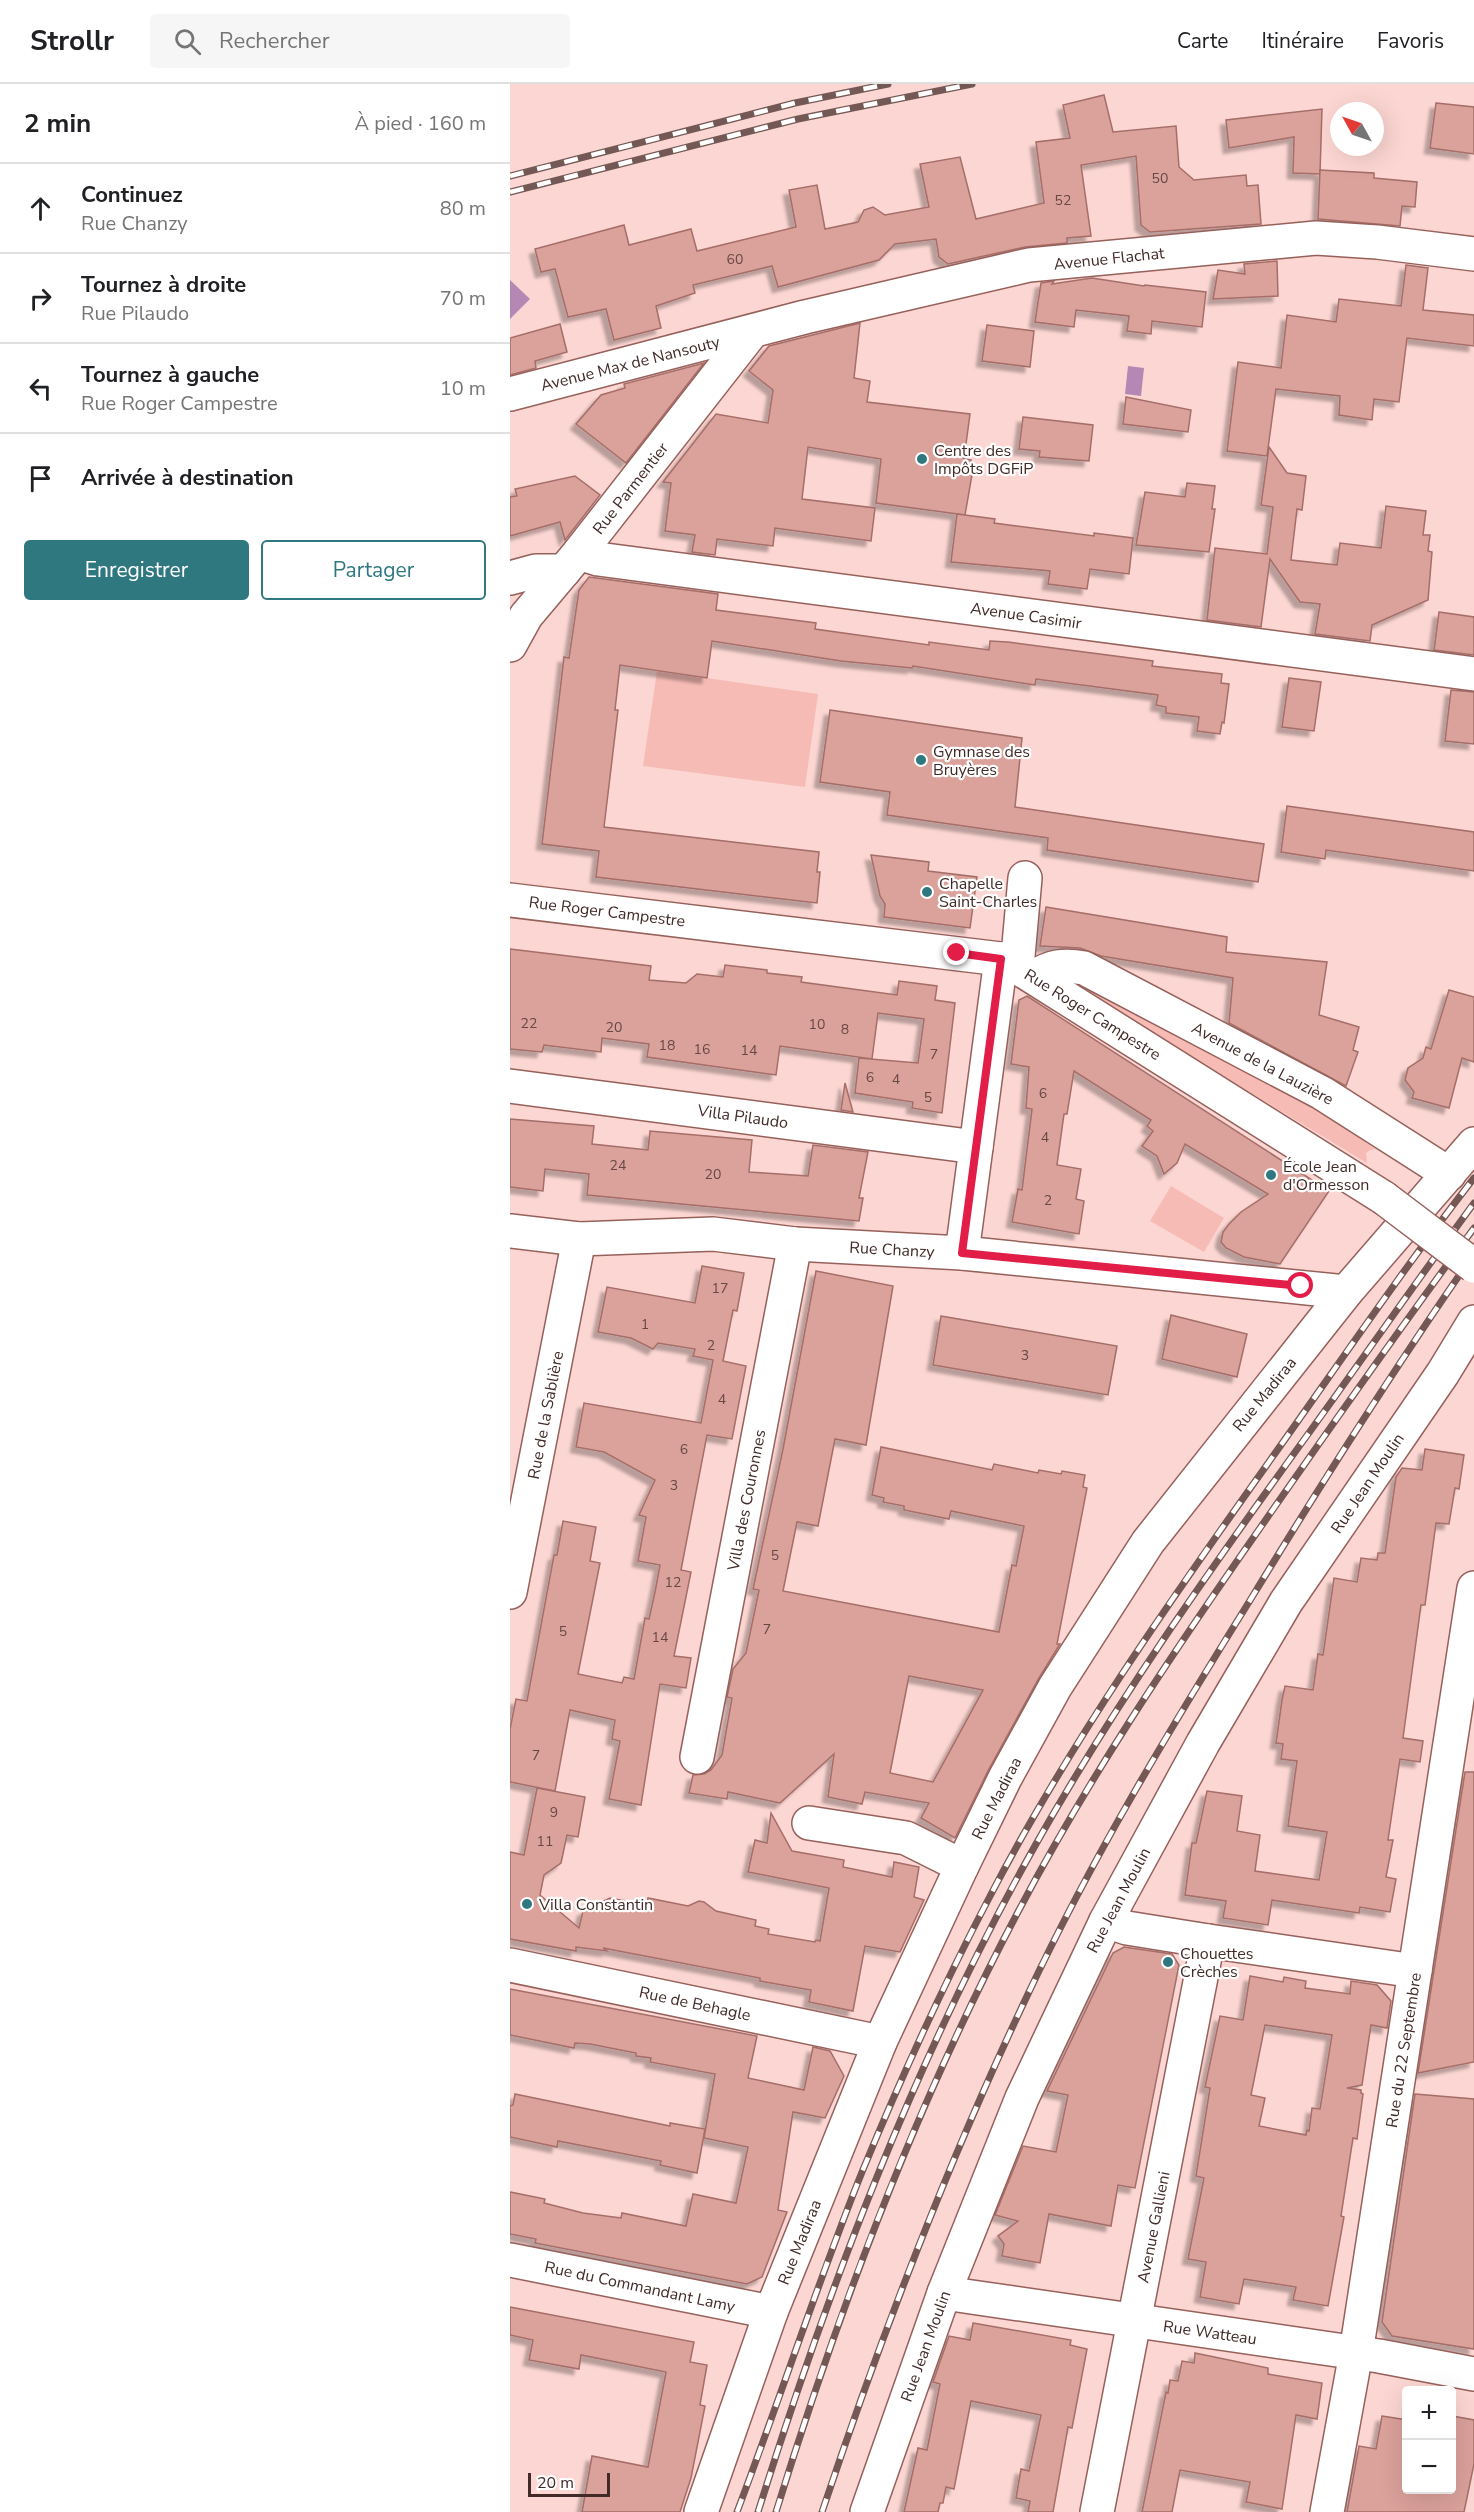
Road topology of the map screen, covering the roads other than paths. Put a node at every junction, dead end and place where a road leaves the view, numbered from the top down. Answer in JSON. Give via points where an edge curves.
{"nodes":[{"id":1,"x":1474,"y":254,"type":"edge"},
{"id":2,"x":751,"y":333,"type":"junction"},
{"id":3,"x":510,"y":394,"type":"edge"},
{"id":4,"x":571,"y":562,"type":"junction"},
{"id":5,"x":510,"y":578,"type":"edge"},
{"id":6,"x":510,"y":645,"type":"edge"},
{"id":7,"x":1474,"y":674,"type":"edge"},
{"id":8,"x":1025,"y":878,"type":"dead end"},
{"id":9,"x":510,"y":900,"type":"edge"},
{"id":10,"x":1017,"y":968,"type":"junction"},
{"id":11,"x":510,"y":1086,"type":"edge"},
{"id":12,"x":1474,"y":1144,"type":"edge"},
{"id":13,"x":976,"y":1147,"type":"junction"},
{"id":14,"x":1449,"y":1174,"type":"junction"},
{"id":15,"x":510,"y":1231,"type":"edge"},
{"id":16,"x":579,"y":1239,"type":"junction"},
{"id":17,"x":795,"y":1244,"type":"junction"},
{"id":18,"x":962,"y":1253,"type":"junction"},
{"id":19,"x":1474,"y":1266,"type":"edge"},
{"id":20,"x":1346,"y":1292,"type":"junction"},
{"id":21,"x":1471,"y":1334,"type":"edge"},
{"id":22,"x":1474,"y":1588,"type":"edge"},
{"id":23,"x":510,"y":1592,"type":"edge"},
{"id":24,"x":697,"y":1757,"type":"dead end"},
{"id":25,"x":809,"y":1823,"type":"dead end"},
{"id":26,"x":962,"y":1866,"type":"junction"},
{"id":27,"x":1106,"y":1921,"type":"junction"},
{"id":28,"x":1208,"y":1941,"type":"junction"},
{"id":29,"x":510,"y":1965,"type":"edge"},
{"id":30,"x":1415,"y":1971,"type":"junction"},
{"id":31,"x":880,"y":2042,"type":"junction"},
{"id":32,"x":510,"y":2260,"type":"edge"},
{"id":33,"x":944,"y":2293,"type":"junction"},
{"id":34,"x":771,"y":2312,"type":"junction"},
{"id":35,"x":1135,"y":2320,"type":"junction"},
{"id":36,"x":1356,"y":2353,"type":"junction"},
{"id":37,"x":1474,"y":2374,"type":"edge"},
{"id":38,"x":701,"y":2512,"type":"edge"},
{"id":39,"x":867,"y":2512,"type":"edge"},
{"id":40,"x":1097,"y":2512,"type":"edge"},
{"id":41,"x":1327,"y":2512,"type":"edge"}],
"edges":[{"from":1,"to":2,"type":"street","name":"Avenue Flachat","via":[[1316,238],[1029,265]]},
{"from":2,"to":3,"type":"street","name":"Avenue Max de Nansouty"},
{"from":2,"to":4,"type":"street","name":"Rue Parmentier"},
{"from":4,"to":5,"type":"street","name":"Avenue Casimir"},
{"from":4,"to":6,"type":"street","name":"Rue Parmentier","via":[[526,616]]},
{"from":4,"to":7,"type":"street","name":"Avenue Casimir","via":[[610,561]]},
{"from":8,"to":10,"type":"street"},
{"from":9,"to":10,"type":"street","name":"Rue Roger Campestre"},
{"from":10,"to":13,"type":"street"},
{"from":10,"to":14,"type":"street","name":"Avenue de la Lauzière","via":[[1084,968],[1322,1093]]},
{"from":10,"to":19,"type":"street","name":"Rue Roger Campestre","bridge":true,"via":[[1375,1192]]},
{"from":11,"to":13,"type":"street","name":"Villa Pilaudo"},
{"from":12,"to":14,"type":"street"},
{"from":13,"to":18,"type":"street"},
{"from":14,"to":20,"type":"street","name":"Rue Madiraa"},
{"from":15,"to":16,"type":"street","name":"Rue Chanzy"},
{"from":16,"to":17,"type":"street","name":"Rue Chanzy","via":[[713,1234]]},
{"from":16,"to":23,"type":"street","name":"Rue de la Sablière"},
{"from":17,"to":18,"type":"street","name":"Rue Chanzy"},
{"from":17,"to":24,"type":"street","name":"Villa des Couronnes"},
{"from":18,"to":20,"type":"street","name":"Rue Chanzy"},
{"from":20,"to":26,"type":"street","name":"Rue Madiraa","via":[[1148,1542],[1055,1687]]},
{"from":21,"to":27,"type":"street","name":"Rue Jean Moulin","via":[[1286,1602]]},
{"from":22,"to":30,"type":"street","name":"Rue du 22 Septembre"},
{"from":25,"to":26,"type":"street","via":[[906,1838]]},
{"from":26,"to":31,"type":"street","name":"Rue Madiraa"},
{"from":27,"to":28,"type":"street"},
{"from":27,"to":33,"type":"street","name":"Rue Jean Moulin","via":[[1023,2098]]},
{"from":28,"to":30,"type":"street"},
{"from":28,"to":35,"type":"street","name":"Avenue Gallieni"},
{"from":29,"to":31,"type":"street","name":"Rue de Behagle"},
{"from":30,"to":36,"type":"street","name":"Rue du 22 Septembre"},
{"from":31,"to":34,"type":"street","name":"Rue Madiraa"},
{"from":32,"to":34,"type":"street","name":"Rue du Commandant Lamy"},
{"from":33,"to":35,"type":"street","name":"Rue Watteau"},
{"from":33,"to":39,"type":"street","name":"Rue Jean Moulin"},
{"from":34,"to":38,"type":"street","name":"Rue Madiraa"},
{"from":35,"to":36,"type":"street","name":"Rue Watteau"},
{"from":35,"to":40,"type":"street","name":"Avenue Gallieni"},
{"from":36,"to":37,"type":"street","name":"Rue Watteau"},
{"from":36,"to":41,"type":"street","name":"Rue du 22 Septembre"}]}
